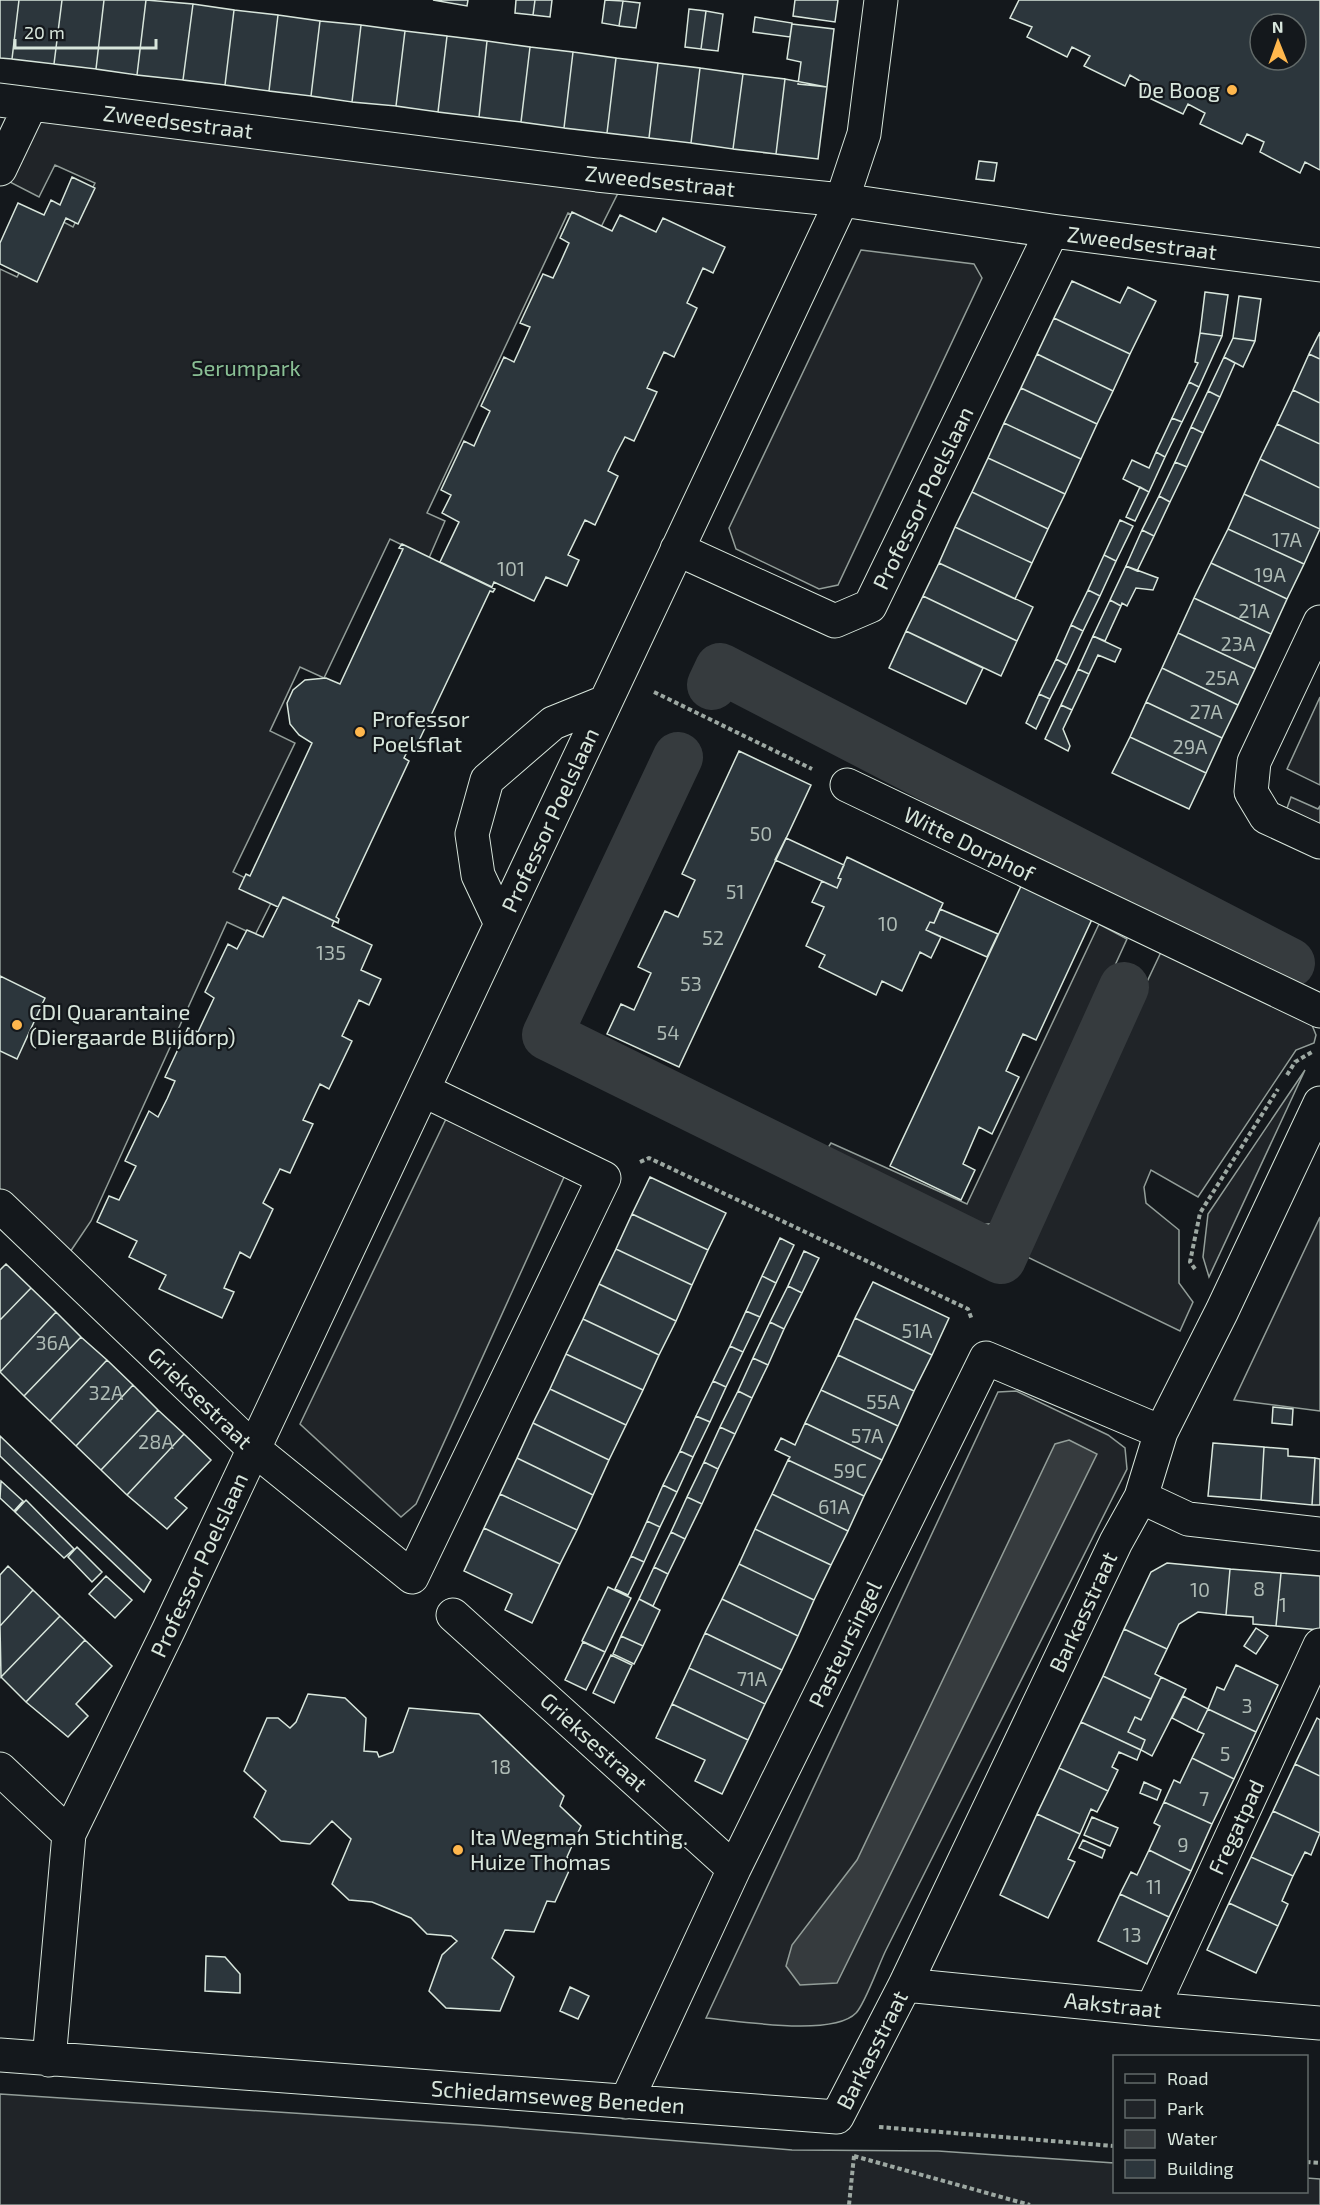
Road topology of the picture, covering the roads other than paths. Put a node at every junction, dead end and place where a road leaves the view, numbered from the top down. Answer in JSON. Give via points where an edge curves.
{"nodes":[{"id":1,"x":881,"y":0,"type":"edge"},
{"id":2,"x":15,"y":102,"type":"edge"},
{"id":3,"x":0,"y":169,"type":"edge"},
{"id":4,"x":842,"y":200,"type":"junction"},
{"id":5,"x":1052,"y":231,"type":"junction"},
{"id":6,"x":1320,"y":266,"type":"edge"},
{"id":7,"x":677,"y":549,"type":"junction"},
{"id":8,"x":1320,"y":622,"type":"edge"},
{"id":9,"x":612,"y":688,"type":"junction"},
{"id":10,"x":847,"y":785,"type":"road end"},
{"id":11,"x":1320,"y":842,"type":"edge"},
{"id":12,"x":501,"y":924,"type":"junction"},
{"id":13,"x":1320,"y":1011,"type":"edge"},
{"id":14,"x":423,"y":1090,"type":"junction"},
{"id":15,"x":1320,"y":1103,"type":"edge"},
{"id":16,"x":0,"y":1206,"type":"edge"},
{"id":17,"x":1161,"y":1432,"type":"junction"},
{"id":18,"x":254,"y":1449,"type":"junction"},
{"id":19,"x":1141,"y":1497,"type":"junction"},
{"id":20,"x":1320,"y":1534,"type":"edge"},
{"id":21,"x":453,"y":1615,"type":"dead end"},
{"id":22,"x":1320,"y":1645,"type":"edge"},
{"id":23,"x":0,"y":1769,"type":"edge"},
{"id":24,"x":69,"y":1834,"type":"junction"},
{"id":25,"x":734,"y":1869,"type":"junction"},
{"id":26,"x":905,"y":1985,"type":"junction"},
{"id":27,"x":1152,"y":2009,"type":"junction"},
{"id":28,"x":1320,"y":2023,"type":"edge"},
{"id":29,"x":0,"y":2055,"type":"edge"},
{"id":30,"x":49,"y":2060,"type":"junction"},
{"id":31,"x":626,"y":2102,"type":"junction"},
{"id":32,"x":847,"y":2121,"type":"joint"}],
"edges":[{"from":1,"to":4,"type":"street","name":"Professor Poelslaan","via":[[864,134]]},
{"from":2,"to":3,"type":"street"},
{"from":2,"to":4,"type":"street","name":"Zweedsestraat","via":[[597,175]]},
{"from":4,"to":5,"type":"street","name":"Zweedsestraat"},
{"from":4,"to":7,"type":"street","name":"Professor Poelslaan"},
{"from":5,"to":6,"type":"street","name":"Zweedsestraat"},
{"from":5,"to":7,"type":"street","name":"Professor Poelslaan","via":[[870,606],[835,621]]},
{"from":7,"to":9,"type":"street","name":"Professor Poelslaan"},
{"from":8,"to":11,"type":"street","via":[[1254,762],[1251,792],[1266,817]]},
{"from":9,"to":12,"type":"street","name":"Professor Poelslaan"},
{"from":9,"to":12,"type":"street","via":[[553,723],[487,780],[472,834],[478,875]]},
{"from":10,"to":13,"type":"street","name":"Witte Dorphof"},
{"from":12,"to":14,"type":"street","name":"Professor Poelslaan"},
{"from":14,"to":18,"type":"street","name":"Professor Poelslaan"},
{"from":14,"to":18,"type":"street","name":"Grieksestraat","via":[[604,1178],[412,1578]]},
{"from":15,"to":17,"type":"street","name":"Barkasstraat"},
{"from":16,"to":18,"type":"street","name":"Grieksestraat"},
{"from":17,"to":19,"type":"street","name":"Barkasstraat"},
{"from":17,"to":25,"type":"street","name":"Pasteursingel","via":[[986,1358]]},
{"from":18,"to":24,"type":"street","name":"Professor Poelslaan"},
{"from":19,"to":20,"type":"street","via":[[1188,1519]]},
{"from":19,"to":26,"type":"street","name":"Barkasstraat"},
{"from":21,"to":25,"type":"street","name":"Grieksestraat"},
{"from":22,"to":27,"type":"street","name":"Fregatpad"},
{"from":23,"to":24,"type":"street"},
{"from":24,"to":30,"type":"street","name":"Professor Poelslaan"},
{"from":25,"to":31,"type":"street","name":"Pasteursingel"},
{"from":26,"to":27,"type":"street","name":"Aakstraat"},
{"from":26,"to":32,"type":"street","name":"Barkasstraat"},
{"from":27,"to":28,"type":"street","name":"Aakstraat"},
{"from":29,"to":30,"type":"street","name":"Schiedamseweg Beneden"},
{"from":30,"to":31,"type":"street","name":"Schiedamseweg Beneden"},
{"from":31,"to":32,"type":"street","name":"Schiedamseweg Beneden"}]}
